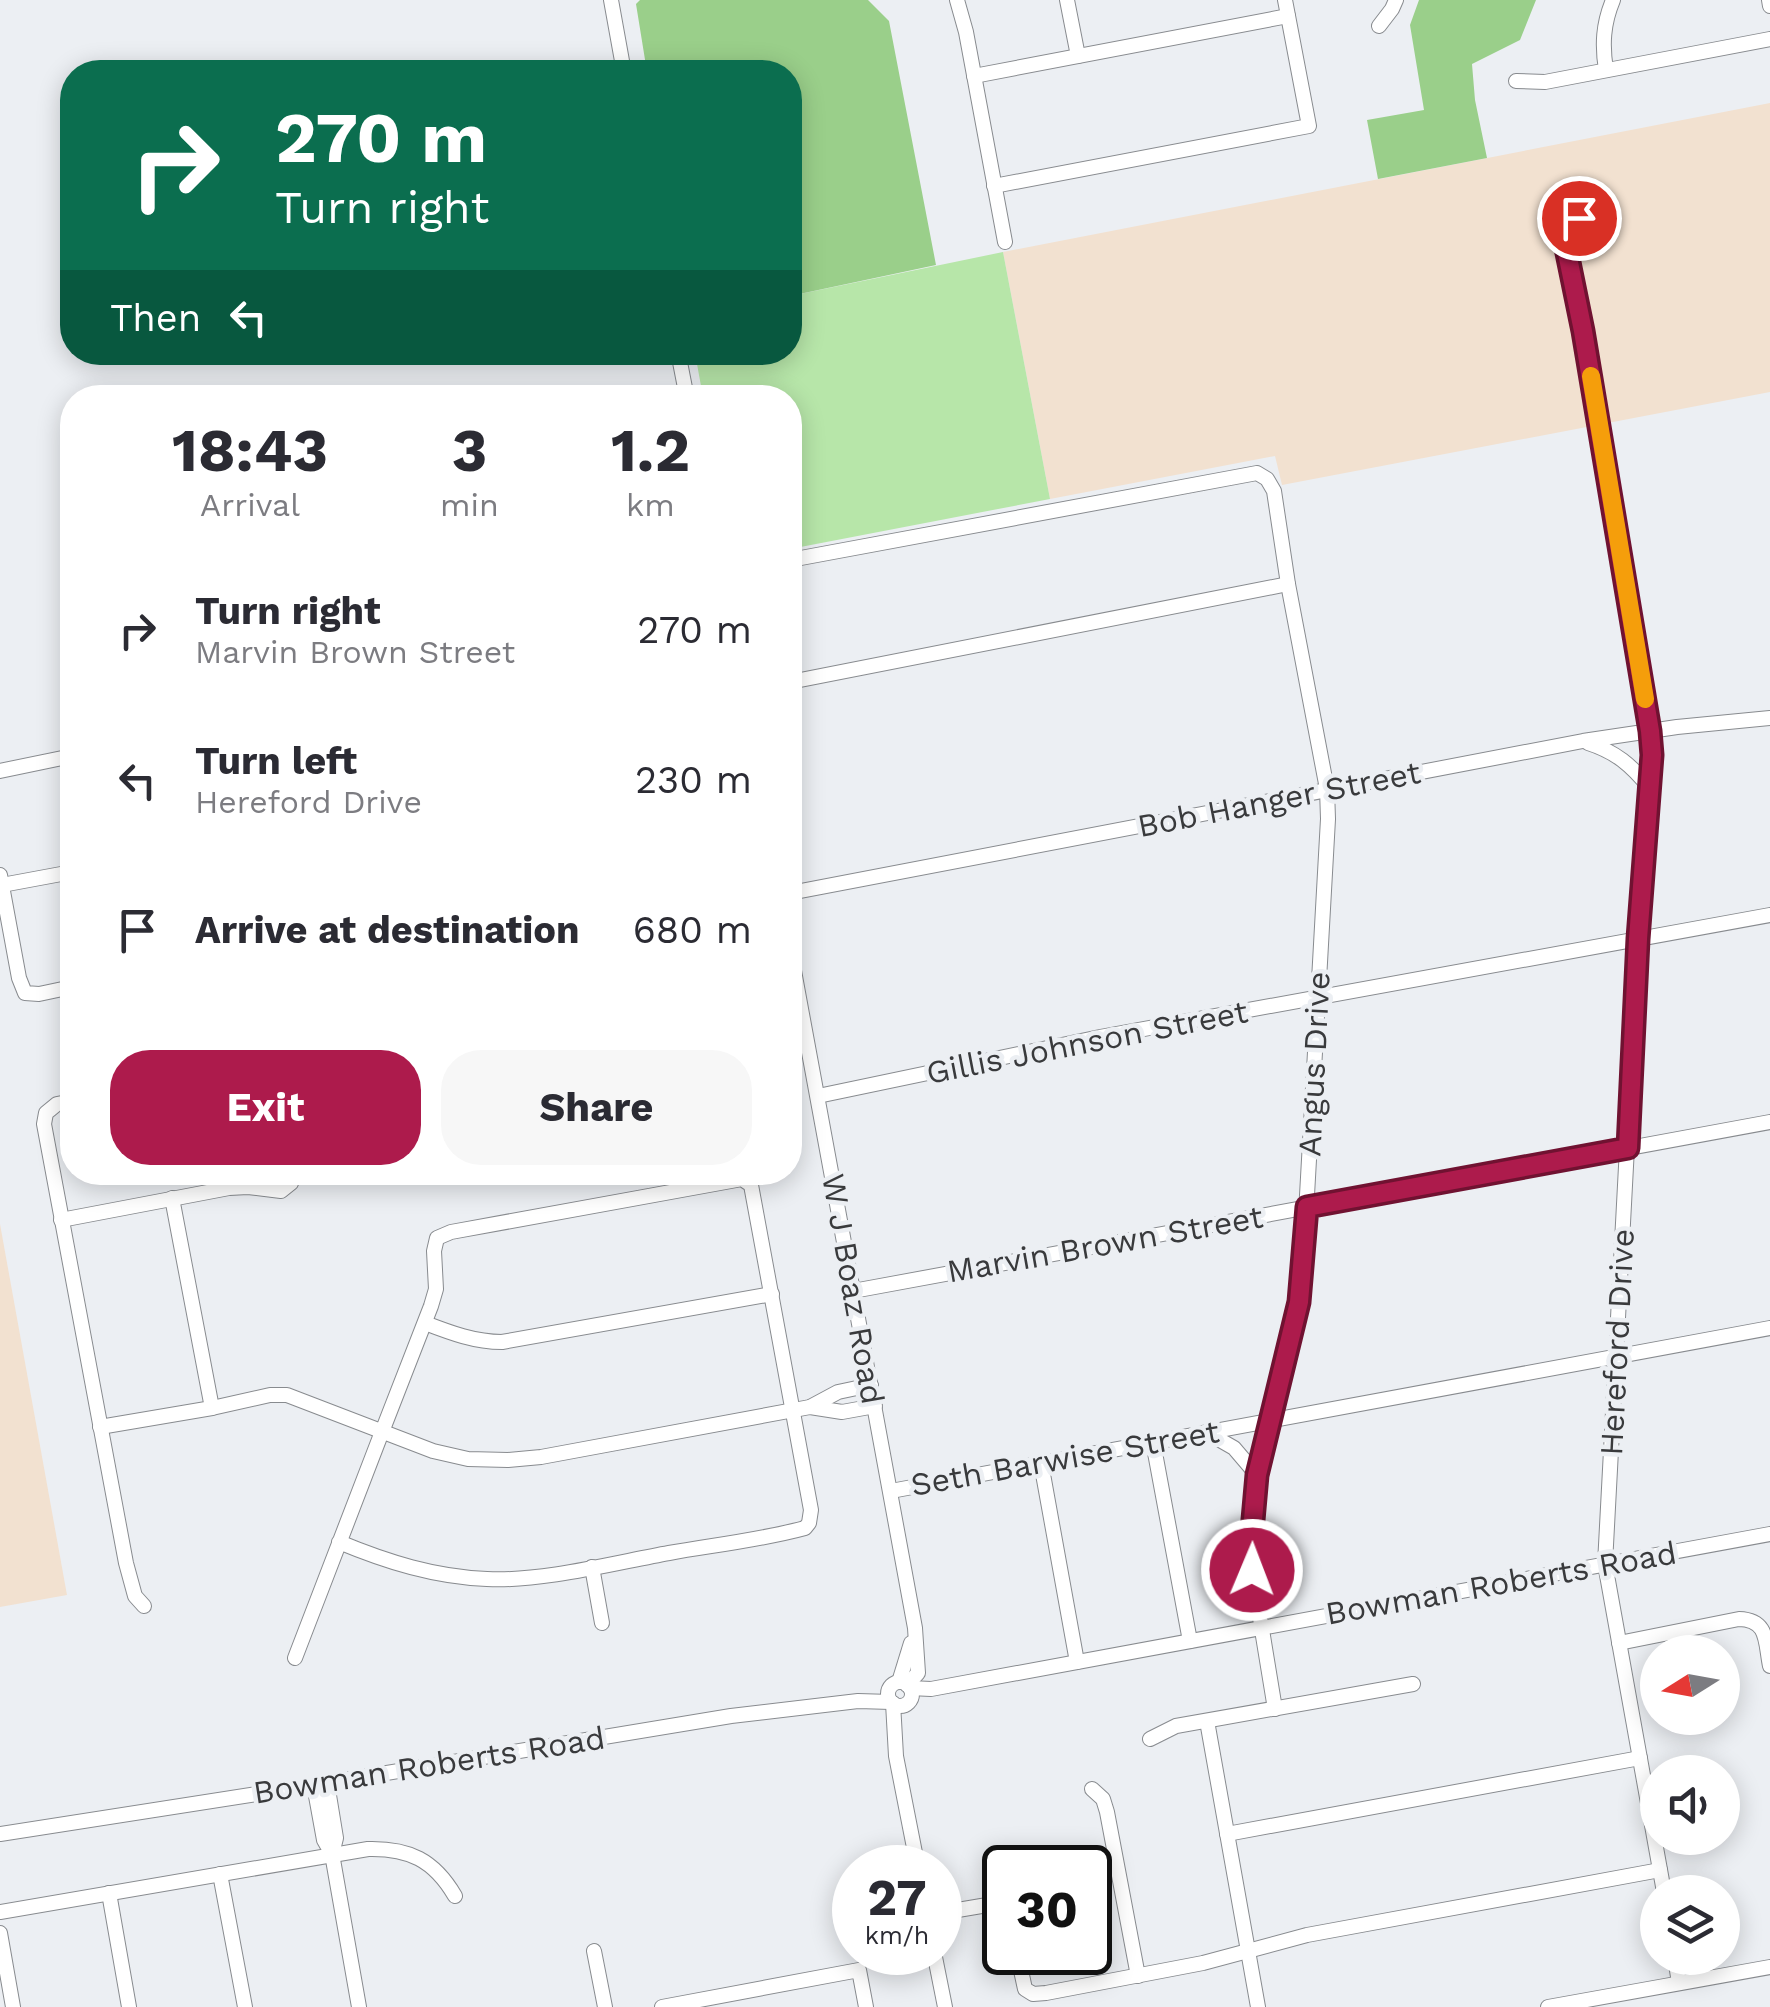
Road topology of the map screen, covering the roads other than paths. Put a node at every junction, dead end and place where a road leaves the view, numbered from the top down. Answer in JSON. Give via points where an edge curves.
{"nodes":[{"id":1,"x":611,"y":0,"type":"edge"},
{"id":2,"x":957,"y":0,"type":"edge"},
{"id":3,"x":1067,"y":0,"type":"edge"},
{"id":4,"x":1285,"y":0,"type":"edge"},
{"id":5,"x":1396,"y":0,"type":"edge"},
{"id":6,"x":1613,"y":0,"type":"edge"},
{"id":7,"x":1288,"y":16,"type":"junction"},
{"id":8,"x":1379,"y":26,"type":"dead end"},
{"id":9,"x":1770,"y":39,"type":"edge"},
{"id":10,"x":1078,"y":56,"type":"junction"},
{"id":11,"x":622,"y":60,"type":"edge"},
{"id":12,"x":1606,"y":70,"type":"junction"},
{"id":13,"x":974,"y":76,"type":"junction"},
{"id":14,"x":1516,"y":80,"type":"dead end"},
{"id":15,"x":994,"y":186,"type":"junction"},
{"id":16,"x":1579,"y":218,"type":"dead end"},
{"id":17,"x":1005,"y":242,"type":"dead end"},
{"id":18,"x":802,"y":558,"type":"edge"},
{"id":19,"x":1288,"y":584,"type":"junction"},
{"id":20,"x":802,"y":680,"type":"edge"},
{"id":21,"x":1770,"y":718,"type":"edge"},
{"id":22,"x":1650,"y":731,"type":"junction"},
{"id":23,"x":1582,"y":741,"type":"junction"},
{"id":24,"x":60,"y":758,"type":"edge"},
{"id":25,"x":0,"y":771,"type":"edge"},
{"id":26,"x":1649,"y":788,"type":"junction"},
{"id":27,"x":1327,"y":789,"type":"junction"},
{"id":28,"x":60,"y":873,"type":"edge"},
{"id":29,"x":1,"y":880,"type":"edge"},
{"id":30,"x":802,"y":891,"type":"edge"},
{"id":31,"x":1770,"y":915,"type":"edge"},
{"id":32,"x":1638,"y":939,"type":"junction"},
{"id":33,"x":60,"y":990,"type":"edge"},
{"id":34,"x":1316,"y":998,"type":"junction"},
{"id":35,"x":802,"y":1013,"type":"edge"},
{"id":36,"x":818,"y":1096,"type":"junction"},
{"id":37,"x":60,"y":1103,"type":"edge"},
{"id":38,"x":1770,"y":1122,"type":"edge"},
{"id":39,"x":1628,"y":1148,"type":"junction"},
{"id":40,"x":288,"y":1185,"type":"edge"},
{"id":41,"x":709,"y":1185,"type":"edge"},
{"id":42,"x":751,"y":1185,"type":"edge"},
{"id":43,"x":172,"y":1198,"type":"junction"},
{"id":44,"x":1307,"y":1207,"type":"junction"},
{"id":45,"x":61,"y":1220,"type":"junction"},
{"id":46,"x":853,"y":1291,"type":"junction"},
{"id":47,"x":772,"y":1294,"type":"junction"},
{"id":48,"x":425,"y":1323,"type":"junction"},
{"id":49,"x":1770,"y":1328,"type":"edge"},
{"id":50,"x":1616,"y":1356,"type":"junction"},
{"id":51,"x":871,"y":1385,"type":"junction"},
{"id":52,"x":875,"y":1406,"type":"junction"},
{"id":53,"x":810,"y":1407,"type":"junction"},
{"id":54,"x":212,"y":1408,"type":"junction"},
{"id":55,"x":793,"y":1410,"type":"junction"},
{"id":56,"x":1270,"y":1420,"type":"junction"},
{"id":57,"x":100,"y":1428,"type":"junction"},
{"id":58,"x":382,"y":1431,"type":"junction"},
{"id":59,"x":1206,"y":1432,"type":"junction"},
{"id":60,"x":1153,"y":1442,"type":"junction"},
{"id":61,"x":1040,"y":1463,"type":"junction"},
{"id":62,"x":1257,"y":1475,"type":"junction"},
{"id":63,"x":891,"y":1491,"type":"junction"},
{"id":64,"x":1770,"y":1534,"type":"edge"},
{"id":65,"x":339,"y":1542,"type":"junction"},
{"id":66,"x":1605,"y":1564,"type":"junction"},
{"id":67,"x":592,"y":1568,"type":"junction"},
{"id":68,"x":144,"y":1606,"type":"dead end"},
{"id":69,"x":602,"y":1623,"type":"dead end"},
{"id":70,"x":1260,"y":1628,"type":"junction"},
{"id":71,"x":1190,"y":1641,"type":"junction"},
{"id":72,"x":1619,"y":1643,"type":"junction"},
{"id":73,"x":295,"y":1658,"type":"dead end"},
{"id":74,"x":1077,"y":1662,"type":"junction"},
{"id":75,"x":1770,"y":1666,"type":"edge"},
{"id":76,"x":1413,"y":1684,"type":"dead end"},
{"id":77,"x":900,"y":1694,"type":"junction"},
{"id":78,"x":1275,"y":1709,"type":"junction"},
{"id":79,"x":1207,"y":1721,"type":"junction"},
{"id":80,"x":1150,"y":1738,"type":"dead end"},
{"id":81,"x":1640,"y":1758,"type":"joint"},
{"id":82,"x":320,"y":1784,"type":"junction"},
{"id":83,"x":1092,"y":1788,"type":"dead end"},
{"id":84,"x":0,"y":1834,"type":"edge"},
{"id":85,"x":1227,"y":1834,"type":"junction"},
{"id":86,"x":913,"y":1845,"type":"edge"},
{"id":87,"x":332,"y":1854,"type":"junction"},
{"id":88,"x":1657,"y":1855,"type":"edge"},
{"id":89,"x":1660,"y":1870,"type":"junction"},
{"id":90,"x":220,"y":1874,"type":"junction"},
{"id":91,"x":1661,"y":1875,"type":"edge"},
{"id":92,"x":109,"y":1893,"type":"junction"},
{"id":93,"x":454,"y":1896,"type":"dead end"},
{"id":94,"x":0,"y":1912,"type":"edge"},
{"id":95,"x":0,"y":1934,"type":"edge"},
{"id":96,"x":1248,"y":1950,"type":"junction"},
{"id":97,"x":594,"y":1951,"type":"dead end"},
{"id":98,"x":1770,"y":1967,"type":"edge"},
{"id":99,"x":938,"y":1975,"type":"edge"},
{"id":100,"x":1021,"y":1975,"type":"edge"},
{"id":101,"x":1678,"y":1975,"type":"edge"},
{"id":102,"x":1138,"y":1976,"type":"junction"},
{"id":103,"x":1679,"y":1983,"type":"junction"},
{"id":104,"x":1602,"y":2002,"type":"edge"},
{"id":105,"x":13,"y":2007,"type":"edge"},
{"id":106,"x":129,"y":2007,"type":"edge"},
{"id":107,"x":244,"y":2007,"type":"edge"},
{"id":108,"x":360,"y":2007,"type":"edge"},
{"id":109,"x":606,"y":2007,"type":"edge"},
{"id":110,"x":662,"y":2007,"type":"edge"},
{"id":111,"x":866,"y":2007,"type":"edge"},
{"id":112,"x":944,"y":2007,"type":"edge"},
{"id":113,"x":1258,"y":2007,"type":"edge"},
{"id":114,"x":1548,"y":2007,"type":"edge"}],
"edges":[{"from":1,"to":11,"type":"street"},
{"from":2,"to":13,"type":"street"},
{"from":3,"to":10,"type":"street"},
{"from":4,"to":7,"type":"street"},
{"from":5,"to":8,"type":"street"},
{"from":6,"to":12,"type":"street","via":[[1605,19]]},
{"from":7,"to":10,"type":"street"},
{"from":7,"to":15,"type":"street","via":[[1309,126]]},
{"from":9,"to":12,"type":"street"},
{"from":10,"to":13,"type":"street"},
{"from":12,"to":14,"type":"street","via":[[1544,82]]},
{"from":13,"to":15,"type":"street"},
{"from":15,"to":17,"type":"street"},
{"from":16,"to":22,"type":"street","name":"Hereford Drive","via":[[1566,248]]},
{"from":18,"to":19,"type":"street","name":"Angus Drive","via":[[1257,474],[1274,492]]},
{"from":19,"to":20,"type":"street"},
{"from":19,"to":27,"type":"street","name":"Angus Drive"},
{"from":21,"to":22,"type":"street","name":"Bob Hanger Street"},
{"from":22,"to":23,"type":"street","name":"Bob Hanger Street"},
{"from":22,"to":26,"type":"street","name":"Hereford Drive"},
{"from":23,"to":26,"type":"street","via":[[1625,760]]},
{"from":23,"to":27,"type":"street","name":"Bob Hanger Street"},
{"from":24,"to":25,"type":"street"},
{"from":26,"to":32,"type":"street","name":"Hereford Drive"},
{"from":27,"to":30,"type":"street","name":"Bob Hanger Street"},
{"from":27,"to":34,"type":"street","name":"Angus Drive"},
{"from":28,"to":29,"type":"street"},
{"from":29,"to":33,"type":"street","via":[[25,993]]},
{"from":31,"to":32,"type":"street","name":"Gillis Johnson Street"},
{"from":32,"to":34,"type":"street","name":"Gillis Johnson Street"},
{"from":32,"to":39,"type":"street","name":"Hereford Drive"},
{"from":34,"to":36,"type":"street","name":"Gillis Johnson Street"},
{"from":34,"to":44,"type":"street","name":"Angus Drive"},
{"from":35,"to":36,"type":"street","name":"W J Boaz Road"},
{"from":36,"to":46,"type":"street","name":"W J Boaz Road"},
{"from":37,"to":45,"type":"street","via":[[44,1124]]},
{"from":38,"to":39,"type":"street","name":"Marvin Brown Street"},
{"from":39,"to":44,"type":"street","name":"Marvin Brown Street"},
{"from":39,"to":50,"type":"street","name":"Hereford Drive"},
{"from":40,"to":43,"type":"street","via":[[281,1191],[248,1187]]},
{"from":41,"to":48,"type":"street","via":[[436,1238],[436,1289]]},
{"from":42,"to":47,"type":"street"},
{"from":43,"to":45,"type":"street"},
{"from":43,"to":54,"type":"street"},
{"from":44,"to":46,"type":"street","name":"Marvin Brown Street"},
{"from":44,"to":56,"type":"street","name":"Angus Drive","via":[[1299,1302]]},
{"from":45,"to":57,"type":"street"},
{"from":46,"to":51,"type":"street","name":"W J Boaz Road"},
{"from":47,"to":48,"type":"street","via":[[502,1342]]},
{"from":47,"to":55,"type":"street"},
{"from":48,"to":58,"type":"street"},
{"from":49,"to":50,"type":"street","name":"Seth Barwise Street"},
{"from":50,"to":56,"type":"street","name":"Seth Barwise Street"},
{"from":50,"to":66,"type":"street","name":"Hereford Drive"},
{"from":51,"to":52,"type":"street","name":"W J Boaz Road"},
{"from":51,"to":53,"type":"street"},
{"from":52,"to":53,"type":"street","via":[[842,1412]]},
{"from":52,"to":63,"type":"street","name":"W J Boaz Road"},
{"from":53,"to":55,"type":"street"},
{"from":54,"to":57,"type":"street"},
{"from":54,"to":58,"type":"street","via":[[288,1395]]},
{"from":55,"to":58,"type":"street","via":[[508,1460],[433,1451]]},
{"from":55,"to":67,"type":"street","via":[[811,1510],[805,1528]]},
{"from":56,"to":59,"type":"street","name":"Seth Barwise Street"},
{"from":56,"to":62,"type":"street","name":"Angus Drive"},
{"from":57,"to":68,"type":"street","via":[[130,1583]]},
{"from":58,"to":65,"type":"street"},
{"from":59,"to":60,"type":"street","name":"Seth Barwise Street"},
{"from":59,"to":62,"type":"street","via":[[1234,1448]]},
{"from":60,"to":61,"type":"street","name":"Seth Barwise Street"},
{"from":60,"to":71,"type":"street"},
{"from":61,"to":63,"type":"street","name":"Seth Barwise Street"},
{"from":61,"to":74,"type":"street"},
{"from":62,"to":70,"type":"street","name":"Angus Drive","via":[[1252,1570]]},
{"from":63,"to":77,"type":"street","name":"W J Boaz Road","via":[[915,1628]]},
{"from":64,"to":66,"type":"street","name":"Bowman Roberts Road"},
{"from":65,"to":67,"type":"street","via":[[458,1577],[525,1578]]},
{"from":65,"to":73,"type":"street"},
{"from":66,"to":70,"type":"street","name":"Bowman Roberts Road"},
{"from":66,"to":72,"type":"street","name":"Hereford Drive"},
{"from":67,"to":69,"type":"street"},
{"from":70,"to":71,"type":"street","name":"Bowman Roberts Road"},
{"from":70,"to":78,"type":"street","name":"Angus Drive"},
{"from":71,"to":74,"type":"street","name":"Bowman Roberts Road"},
{"from":72,"to":75,"type":"street","via":[[1751,1619],[1763,1631]]},
{"from":72,"to":81,"type":"street","name":"Hereford Drive"},
{"from":74,"to":77,"type":"street","name":"Bowman Roberts Road"},
{"from":76,"to":78,"type":"street"},
{"from":77,"to":82,"type":"street","name":"Bowman Roberts Road"},
{"from":77,"to":86,"type":"street","name":"W J Boaz Road","via":[[896,1756]]},
{"from":78,"to":79,"type":"street"},
{"from":79,"to":80,"type":"street"},
{"from":79,"to":85,"type":"street"},
{"from":81,"to":85,"type":"street"},
{"from":82,"to":84,"type":"street","name":"Bowman Roberts Road"},
{"from":82,"to":87,"type":"street","via":[[336,1838]]},
{"from":83,"to":102,"type":"street","via":[[1108,1812]]},
{"from":85,"to":96,"type":"street"},
{"from":87,"to":90,"type":"street"},
{"from":87,"to":93,"type":"street","via":[[408,1852],[432,1867]]},
{"from":87,"to":108,"type":"street"},
{"from":88,"to":89,"type":"street","name":"Hereford Drive"},
{"from":89,"to":91,"type":"street","name":"Hereford Drive"},
{"from":89,"to":96,"type":"street"},
{"from":90,"to":92,"type":"street"},
{"from":90,"to":107,"type":"street"},
{"from":92,"to":94,"type":"street"},
{"from":92,"to":106,"type":"street"},
{"from":95,"to":105,"type":"street"},
{"from":96,"to":102,"type":"street"},
{"from":96,"to":113,"type":"street"},
{"from":97,"to":109,"type":"street"},
{"from":98,"to":103,"type":"street"},
{"from":99,"to":112,"type":"street"},
{"from":100,"to":102,"type":"street","via":[[1034,1994]]},
{"from":101,"to":103,"type":"street"},
{"from":103,"to":104,"type":"street"},
{"from":104,"to":114,"type":"street"},
{"from":110,"to":111,"type":"street","via":[[859,1970]]}]}
